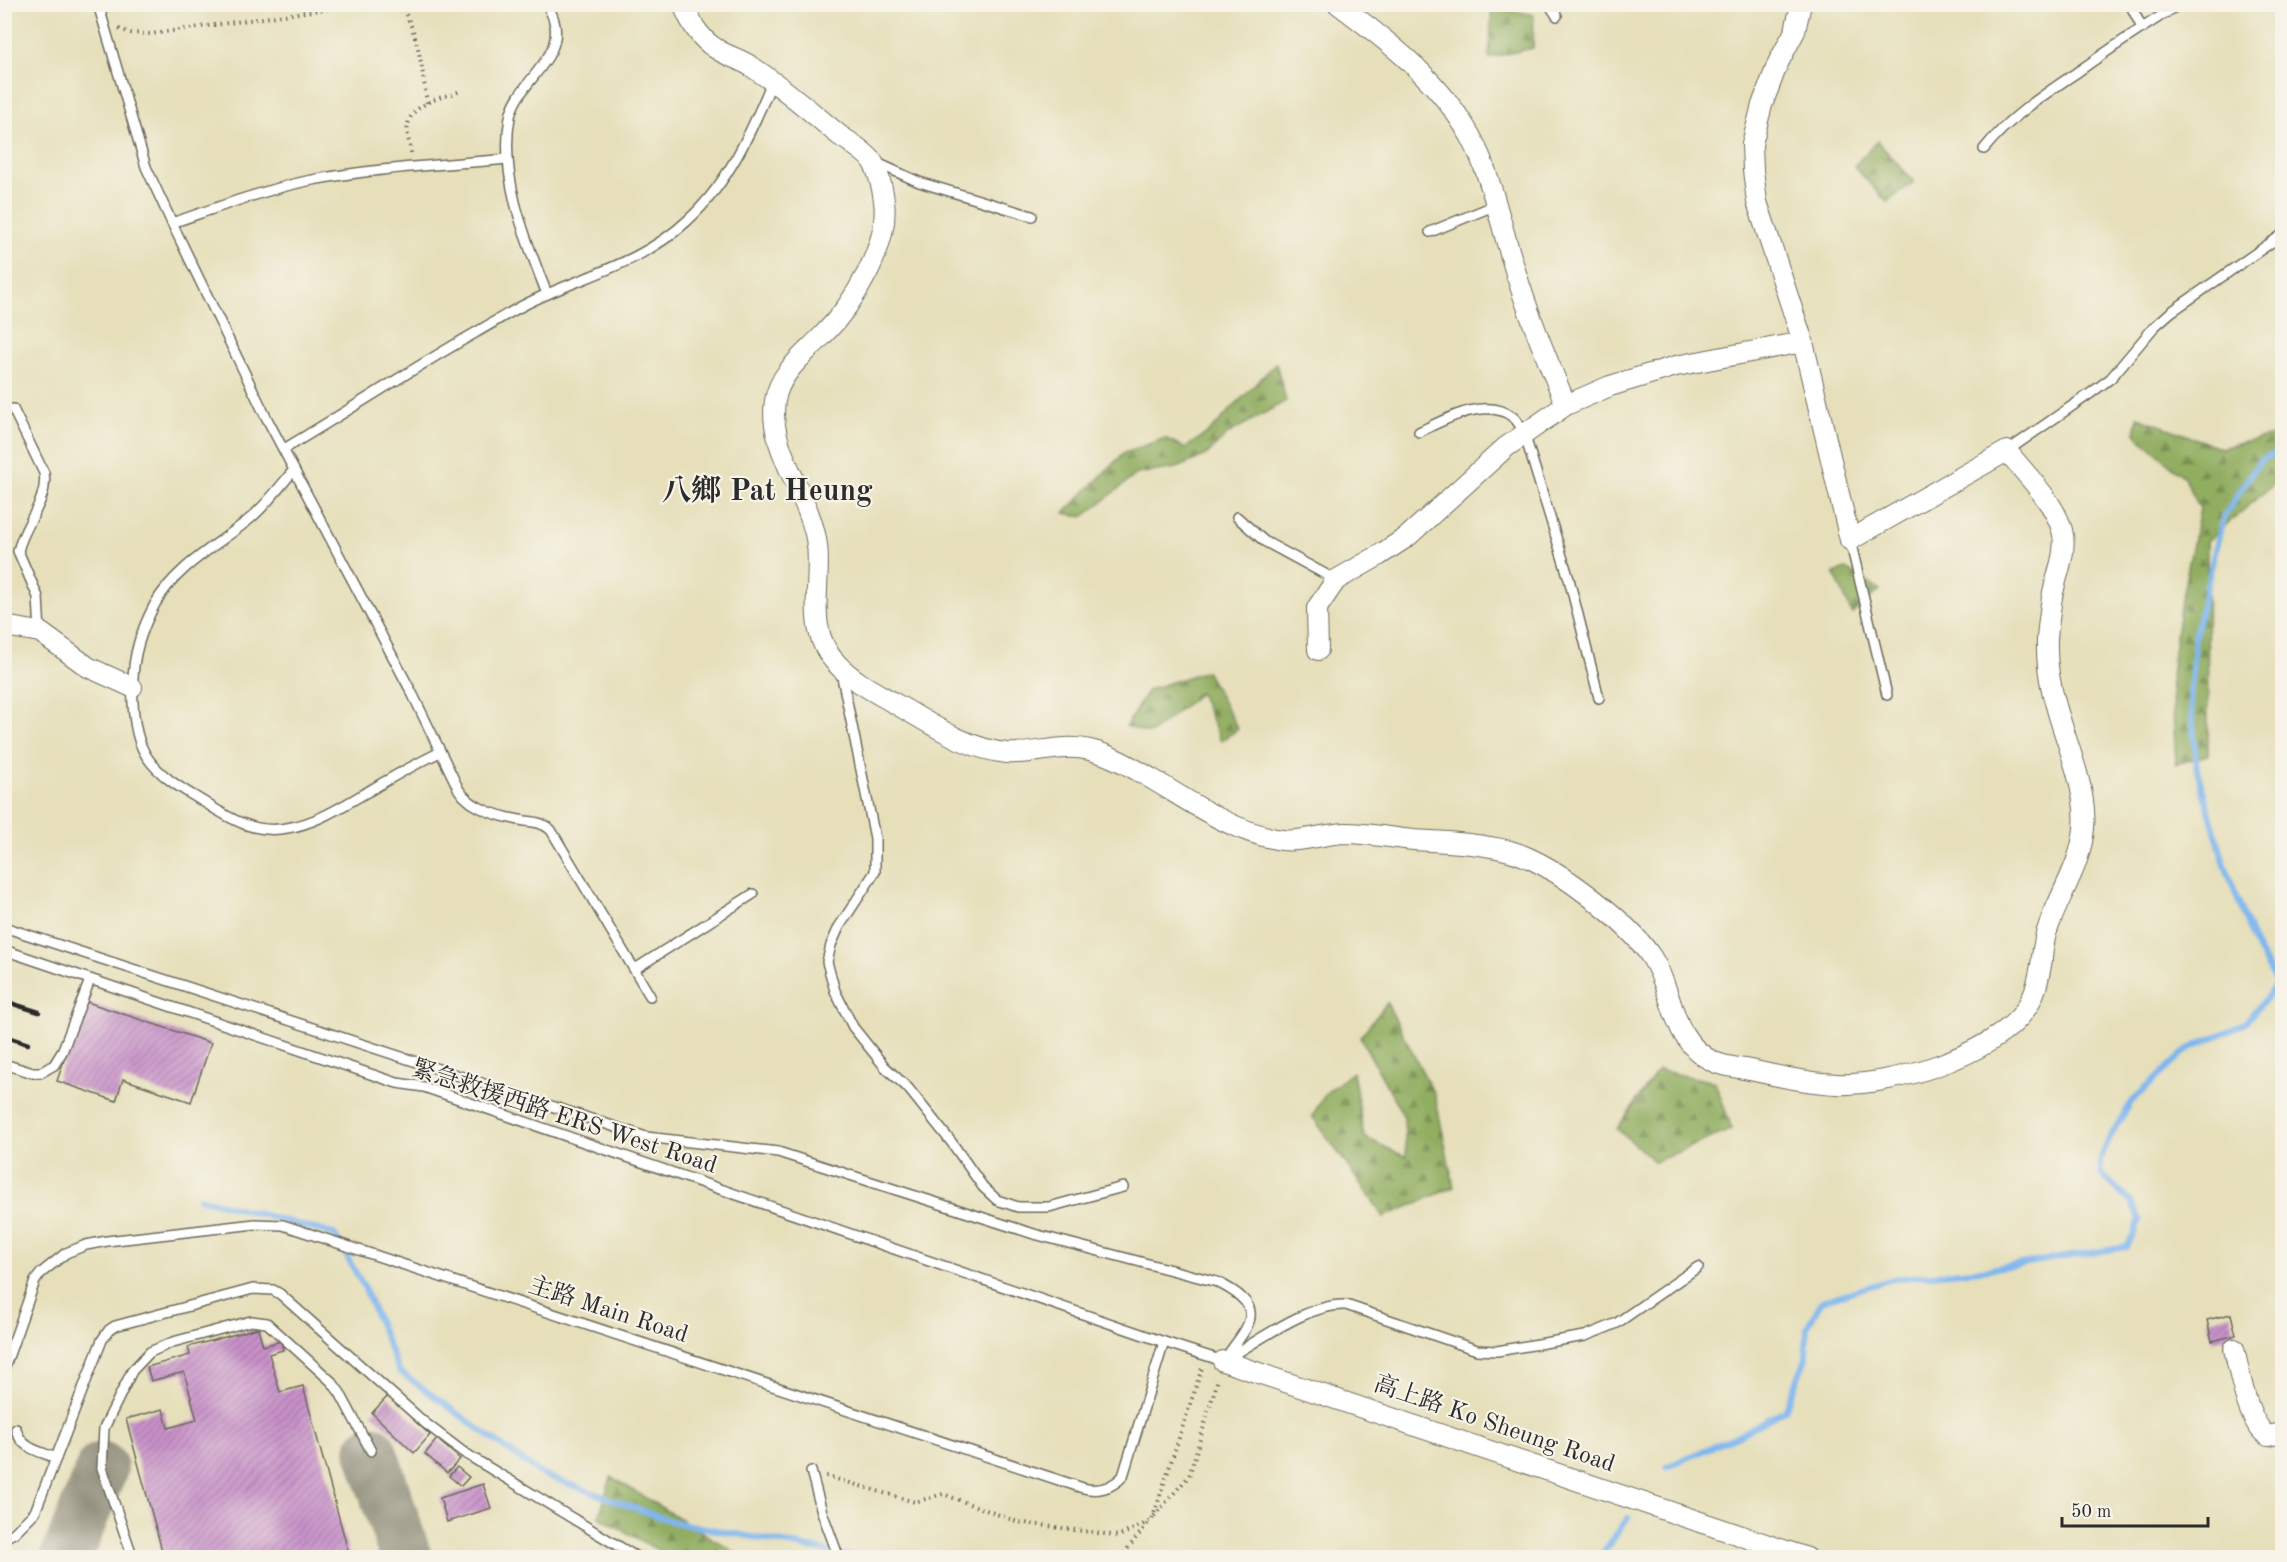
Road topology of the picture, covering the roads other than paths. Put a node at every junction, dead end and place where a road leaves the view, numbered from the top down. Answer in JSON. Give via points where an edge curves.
{"nodes":[{"id":1,"x":98,"y":4,"type":"edge"},
{"id":2,"x":547,"y":4,"type":"edge"},
{"id":3,"x":683,"y":4,"type":"edge"},
{"id":4,"x":1338,"y":4,"type":"edge"},
{"id":5,"x":1549,"y":4,"type":"edge"},
{"id":6,"x":1801,"y":4,"type":"edge"},
{"id":7,"x":2130,"y":4,"type":"edge"},
{"id":8,"x":2180,"y":4,"type":"edge"},
{"id":9,"x":1557,"y":16,"type":"dead end"},
{"id":10,"x":2142,"y":28,"type":"junction"},
{"id":11,"x":772,"y":82,"type":"junction"},
{"id":12,"x":1984,"y":149,"type":"dead end"},
{"id":13,"x":508,"y":159,"type":"junction"},
{"id":14,"x":872,"y":161,"type":"junction"},
{"id":15,"x":1496,"y":205,"type":"junction"},
{"id":16,"x":1032,"y":216,"type":"dead end"},
{"id":17,"x":172,"y":223,"type":"junction"},
{"id":18,"x":1430,"y":232,"type":"dead end"},
{"id":19,"x":2283,"y":236,"type":"edge"},
{"id":20,"x":547,"y":294,"type":"junction"},
{"id":21,"x":1803,"y":342,"type":"junction"},
{"id":22,"x":1566,"y":405,"type":"junction"},
{"id":23,"x":13,"y":409,"type":"dead end"},
{"id":24,"x":1419,"y":432,"type":"dead end"},
{"id":25,"x":1524,"y":433,"type":"junction"},
{"id":26,"x":284,"y":449,"type":"junction"},
{"id":27,"x":2007,"y":451,"type":"junction"},
{"id":28,"x":294,"y":470,"type":"junction"},
{"id":29,"x":1237,"y":518,"type":"dead end"},
{"id":30,"x":1850,"y":540,"type":"junction"},
{"id":31,"x":1336,"y":580,"type":"junction"},
{"id":32,"x":4,"y":626,"type":"edge"},
{"id":33,"x":40,"y":632,"type":"junction"},
{"id":34,"x":1318,"y":650,"type":"dead end"},
{"id":35,"x":840,"y":668,"type":"junction"},
{"id":36,"x":132,"y":687,"type":"junction"},
{"id":37,"x":1887,"y":695,"type":"dead end"},
{"id":38,"x":1599,"y":698,"type":"dead end"},
{"id":39,"x":440,"y":752,"type":"junction"},
{"id":40,"x":753,"y":894,"type":"dead end"},
{"id":41,"x":4,"y":927,"type":"edge"},
{"id":42,"x":4,"y":950,"type":"edge"},
{"id":43,"x":635,"y":969,"type":"junction"},
{"id":44,"x":90,"y":980,"type":"junction"},
{"id":45,"x":650,"y":996,"type":"dead end"},
{"id":46,"x":4,"y":1064,"type":"edge"},
{"id":47,"x":1123,"y":1187,"type":"dead end"},
{"id":48,"x":1698,"y":1267,"type":"dead end"},
{"id":49,"x":1164,"y":1342,"type":"junction"},
{"id":50,"x":2234,"y":1349,"type":"dead end"},
{"id":51,"x":1223,"y":1361,"type":"junction"},
{"id":52,"x":4,"y":1369,"type":"edge"},
{"id":53,"x":16,"y":1429,"type":"dead end"},
{"id":54,"x":2283,"y":1433,"type":"edge"},
{"id":55,"x":371,"y":1451,"type":"dead end"},
{"id":56,"x":56,"y":1458,"type":"junction"},
{"id":57,"x":811,"y":1472,"type":"dead end"},
{"id":58,"x":4,"y":1538,"type":"edge"},
{"id":59,"x":133,"y":1557,"type":"edge"},
{"id":60,"x":638,"y":1557,"type":"edge"},
{"id":61,"x":839,"y":1557,"type":"edge"},
{"id":62,"x":1807,"y":1557,"type":"edge"}],
"edges":[{"from":1,"to":17,"type":"lane","via":[[146,167]]},
{"from":2,"to":13,"type":"lane","via":[[555,22],[555,40],[549,57],[513,105]]},
{"from":3,"to":11,"type":"street","via":[[690,23],[705,40]]},
{"from":4,"to":15,"type":"street","via":[[1425,76],[1447,101],[1476,146]]},
{"from":5,"to":9,"type":"lane"},
{"from":6,"to":21,"type":"street","via":[[1795,32],[1778,63],[1752,144],[1757,202]]},
{"from":7,"to":10,"type":"lane"},
{"from":8,"to":10,"type":"lane"},
{"from":10,"to":12,"type":"lane","via":[[2025,109]]},
{"from":11,"to":14,"type":"street"},
{"from":11,"to":20,"type":"lane","via":[[738,156],[688,220],[639,255]]},
{"from":13,"to":17,"type":"lane","via":[[307,181]]},
{"from":13,"to":20,"type":"lane","via":[[528,246]]},
{"from":14,"to":16,"type":"lane","via":[[919,182]]},
{"from":14,"to":35,"type":"street","via":[[884,201],[885,220],[878,244],[852,302],[795,362],[778,387],[773,408],[775,432],[814,527],[818,549],[818,629],[824,648]]},
{"from":15,"to":18,"type":"lane"},
{"from":15,"to":22,"type":"street","via":[[1512,262]]},
{"from":17,"to":26,"type":"lane"},
{"from":19,"to":27,"type":"lane","via":[[2171,312],[2111,378]]},
{"from":20,"to":26,"type":"lane"},
{"from":21,"to":22,"type":"street","via":[[1676,366],[1610,386]]},
{"from":21,"to":30,"type":"street"},
{"from":22,"to":25,"type":"street"},
{"from":23,"to":33,"type":"lane","via":[[44,472],[46,484],[18,551],[38,597]]},
{"from":24,"to":25,"type":"lane","via":[[1451,416],[1491,409],[1515,419]]},
{"from":25,"to":31,"type":"street","via":[[1407,537]]},
{"from":25,"to":38,"type":"lane","via":[[1569,579]]},
{"from":26,"to":28,"type":"lane"},
{"from":27,"to":30,"type":"street"},
{"from":27,"to":35,"type":"street","via":[[2045,499],[2061,524],[2065,541],[2047,638],[2049,681],[2083,798],[2085,825],[2066,891],[2046,933],[2038,985],[2021,1016],[1978,1048],[1886,1081],[1840,1085],[1773,1076],[1713,1062],[1684,1038],[1655,962],[1623,924],[1536,860],[1478,845],[1346,833],[1282,841],[1218,819],[1126,764],[1090,750],[1063,747],[1016,754],[985,750],[953,737]]},
{"from":28,"to":36,"type":"lane","via":[[254,515],[182,570],[156,603],[138,642]]},
{"from":28,"to":39,"type":"lane"},
{"from":29,"to":31,"type":"lane","via":[[1264,541]]},
{"from":30,"to":37,"type":"lane"},
{"from":31,"to":34,"type":"street","via":[[1317,608]]},
{"from":32,"to":33,"type":"street"},
{"from":33,"to":36,"type":"street","via":[[88,667]]},
{"from":35,"to":47,"type":"lane","via":[[874,838],[875,873],[839,927],[827,962],[852,1027],[908,1088],[997,1200],[1018,1207],[1049,1207]]},
{"from":36,"to":39,"type":"lane","via":[[140,742],[147,756],[180,788],[247,827],[284,829],[310,823]]},
{"from":39,"to":43,"type":"lane","via":[[465,799],[479,808],[540,822],[551,830]]},
{"from":40,"to":43,"type":"lane"},
{"from":41,"to":51,"type":"lane","via":[[646,1137],[778,1152],[1034,1234],[1217,1282],[1247,1302],[1252,1317]]},
{"from":42,"to":44,"type":"lane","name":"緊急救援西路 ERS West Road"},
{"from":43,"to":45,"type":"lane"},
{"from":44,"to":46,"type":"lane","via":[[54,1065],[33,1073]]},
{"from":44,"to":49,"type":"lane","name":"緊急救援西路 ERS West Road","via":[[397,1083],[424,1087]]},
{"from":48,"to":51,"type":"lane","via":[[1617,1323],[1585,1336],[1478,1350],[1346,1305],[1334,1305],[1318,1308]]},
{"from":49,"to":51,"type":"lane","name":"高上路 Ko Sheung Road"},
{"from":49,"to":52,"type":"lane","name":"主路 Main Road","via":[[1123,1476],[1098,1490],[283,1225],[255,1224],[96,1242],[66,1253],[35,1281]]},
{"from":50,"to":54,"type":"street","via":[[2261,1432],[2268,1436]]},
{"from":51,"to":62,"type":"street","name":"高上路 Ko Sheung Road"},
{"from":53,"to":56,"type":"lane","via":[[24,1445]]},
{"from":55,"to":59,"type":"lane","via":[[332,1382],[267,1323],[251,1321],[150,1352],[132,1371],[104,1428],[102,1468]]},
{"from":56,"to":58,"type":"lane","via":[[36,1512]]},
{"from":56,"to":60,"type":"lane","via":[[109,1330],[264,1288],[280,1294],[463,1452]]},
{"from":57,"to":61,"type":"lane"}]}
